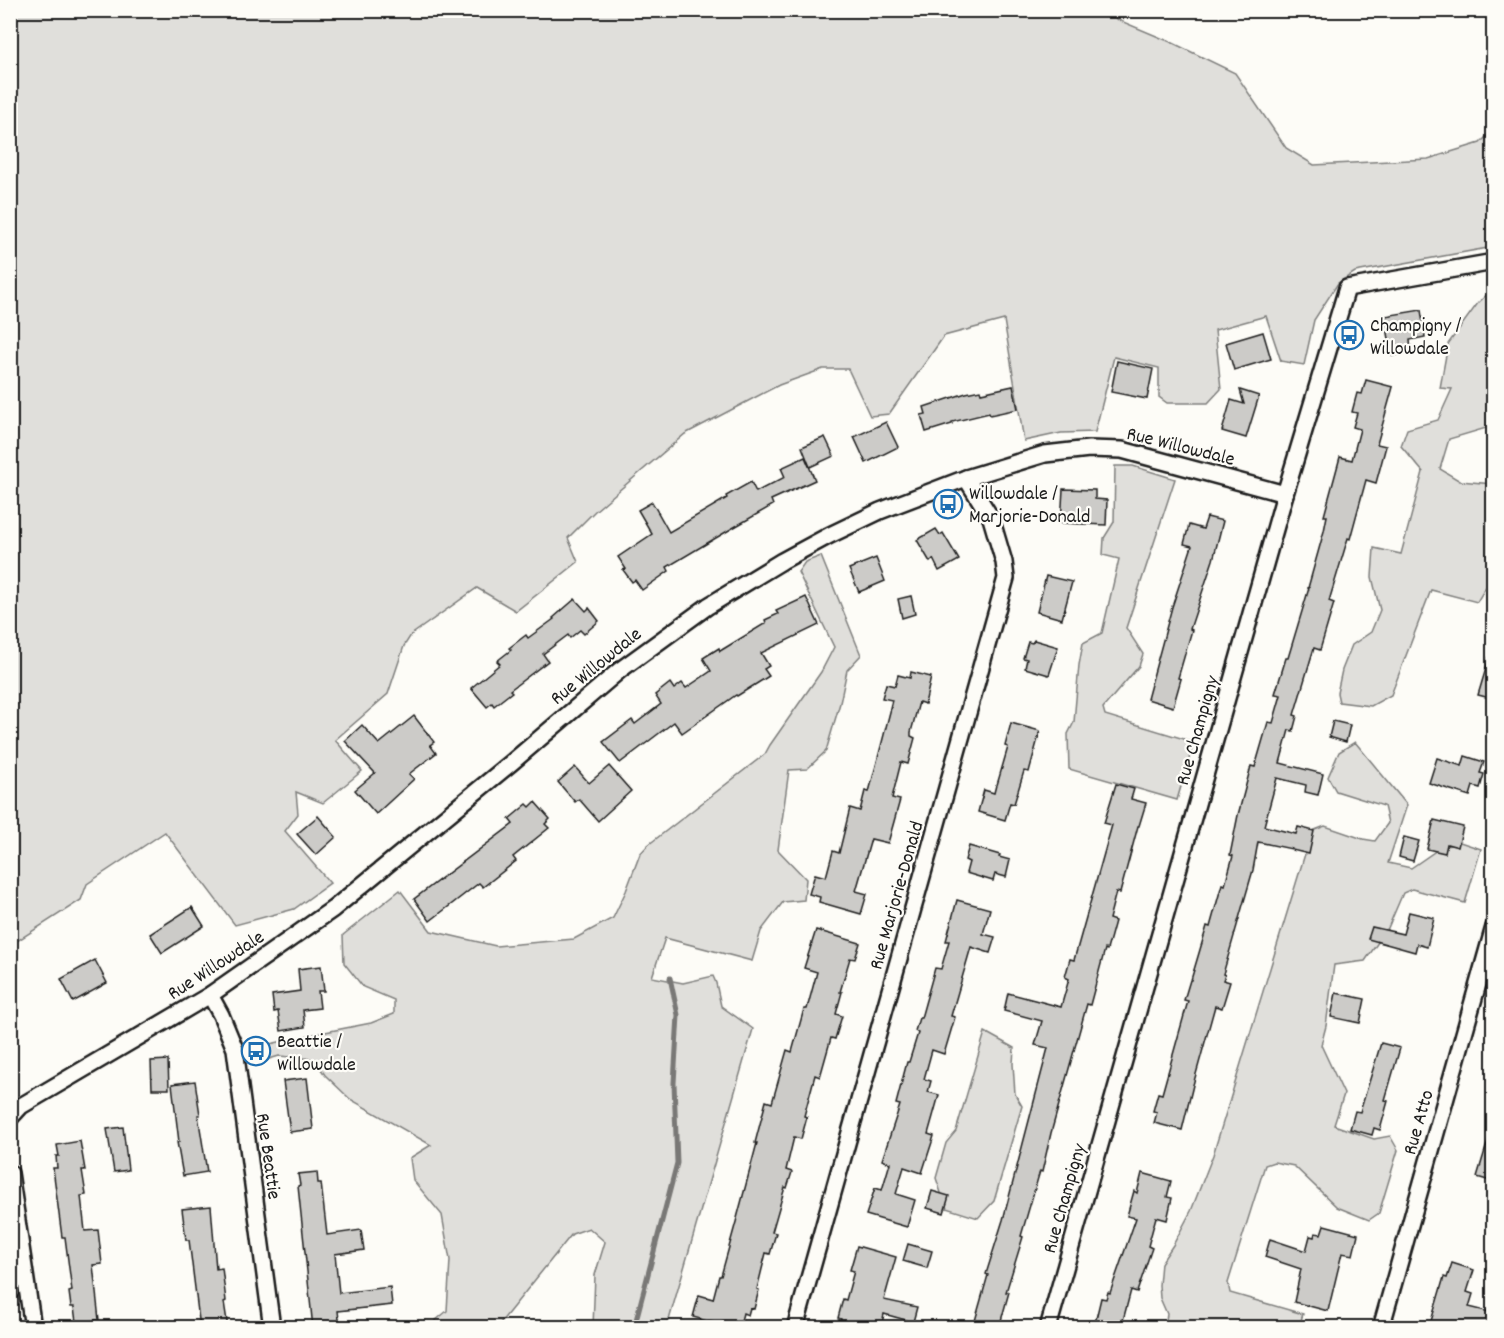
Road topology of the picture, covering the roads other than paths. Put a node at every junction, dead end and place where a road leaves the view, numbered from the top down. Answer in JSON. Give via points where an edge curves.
{"nodes":[{"id":1,"x":1494,"y":262,"type":"edge"},
{"id":2,"x":966,"y":478,"type":"junction"},
{"id":3,"x":1285,"y":494,"type":"junction"},
{"id":4,"x":1494,"y":927,"type":"edge"},
{"id":5,"x":210,"y":995,"type":"junction"},
{"id":6,"x":10,"y":1118,"type":"edge"},
{"id":7,"x":10,"y":1173,"type":"edge"},
{"id":8,"x":33,"y":1328,"type":"edge"},
{"id":9,"x":272,"y":1328,"type":"edge"},
{"id":10,"x":795,"y":1328,"type":"edge"},
{"id":11,"x":1048,"y":1328,"type":"edge"},
{"id":12,"x":1381,"y":1328,"type":"edge"}],
"edges":[{"from":1,"to":3,"type":"street","name":"Rue Champigny","via":[[1347,288]]},
{"from":2,"to":3,"type":"street","name":"Rue Willowdale","via":[[1045,454],[1122,450]]},
{"from":2,"to":5,"type":"street","name":"Rue Willowdale","via":[[830,535],[708,606],[600,686],[333,909]]},
{"from":2,"to":10,"type":"street","name":"Rue Marjorie-Donald","via":[[991,518],[1006,578]]},
{"from":3,"to":11,"type":"street","name":"Rue Champigny"},
{"from":4,"to":12,"type":"street","name":"Rue Atto"},
{"from":5,"to":6,"type":"street","name":"Rue Willowdale","via":[[21,1106]]},
{"from":5,"to":9,"type":"street","name":"Rue Beattie","via":[[235,1049]]},
{"from":7,"to":8,"type":"street"}]}
